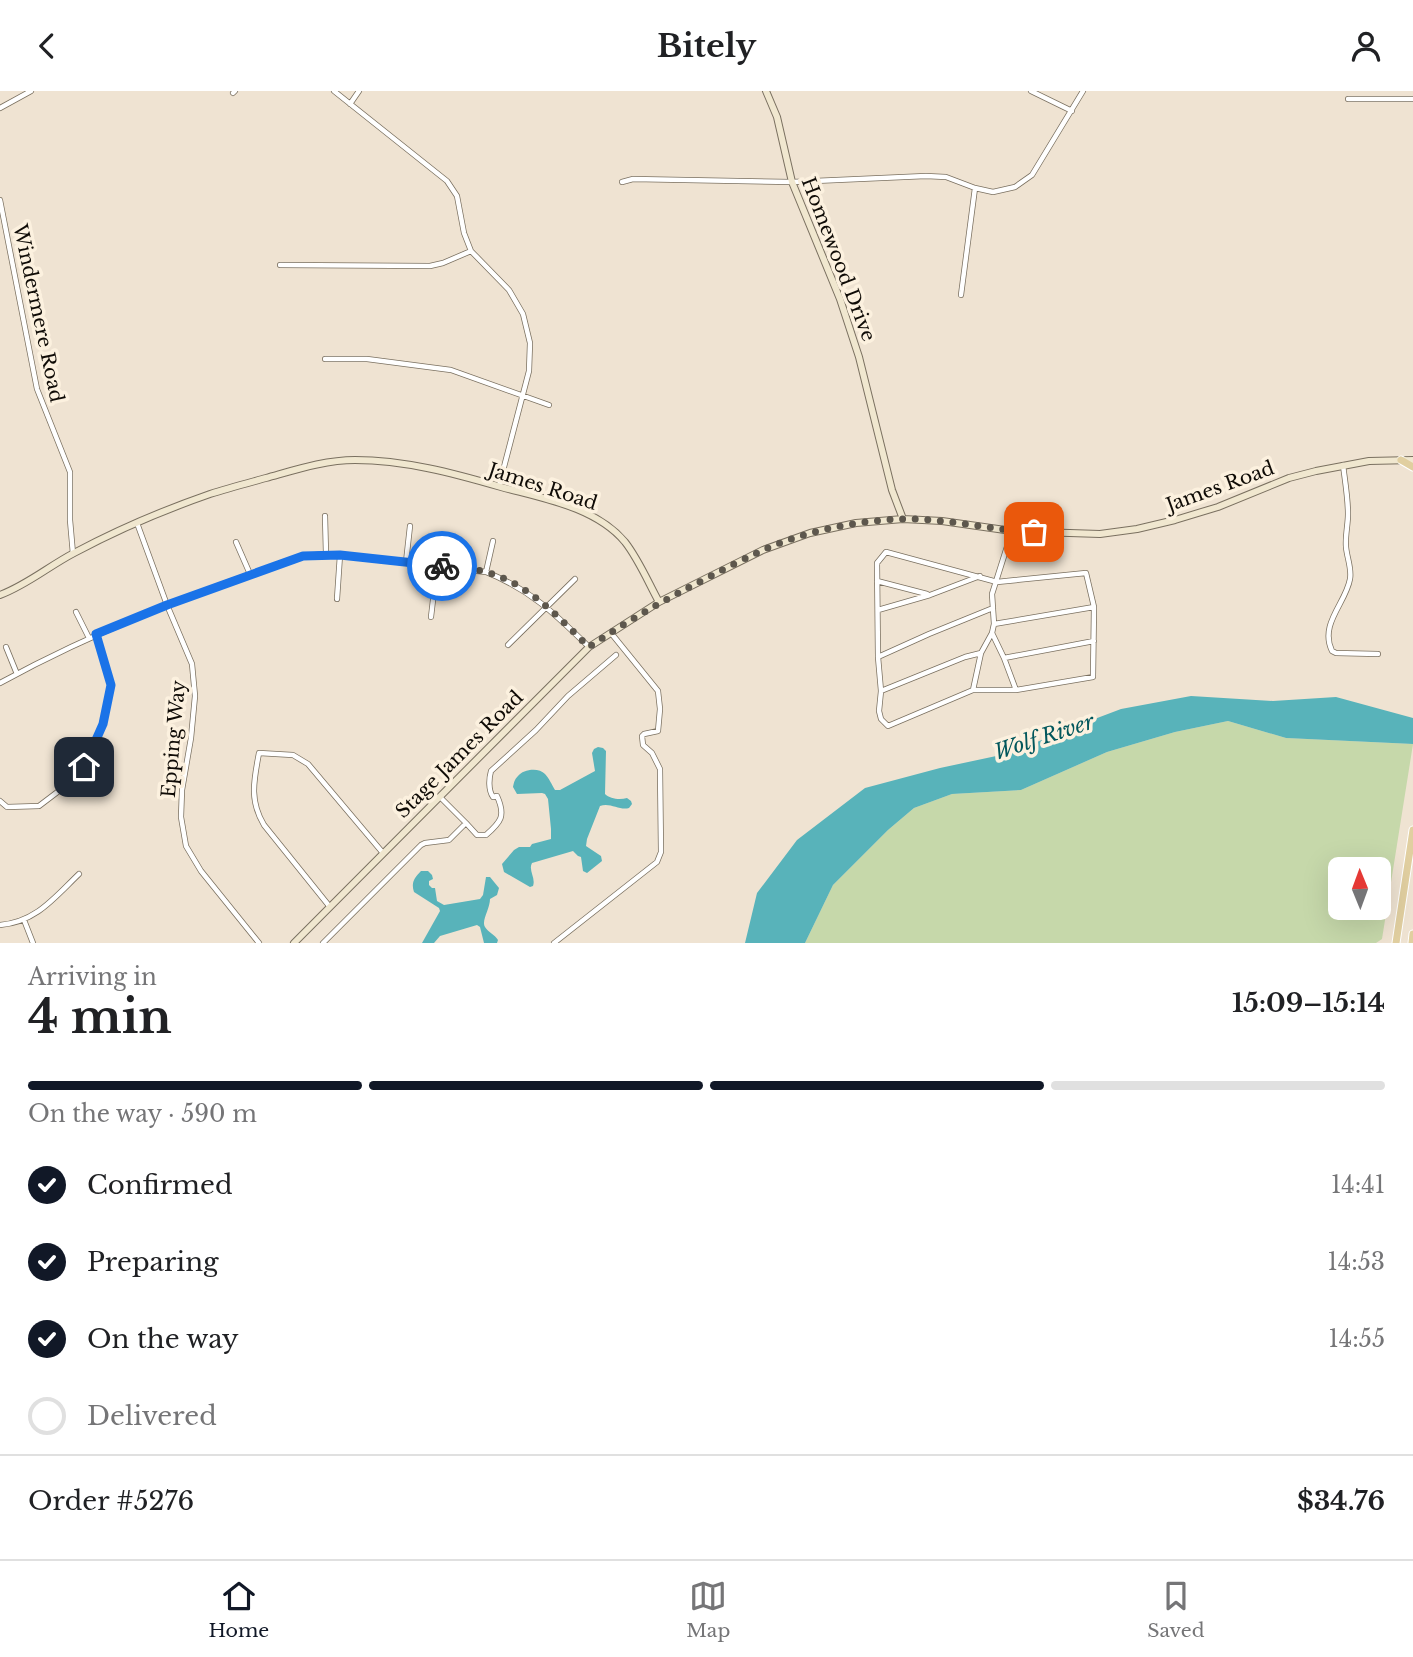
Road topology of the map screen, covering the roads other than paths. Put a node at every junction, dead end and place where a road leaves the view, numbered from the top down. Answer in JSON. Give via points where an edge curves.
{"nodes":[{"id":1,"x":31,"y":91,"type":"edge"},
{"id":2,"x":334,"y":91,"type":"edge"},
{"id":3,"x":359,"y":91,"type":"edge"},
{"id":4,"x":766,"y":91,"type":"edge"},
{"id":5,"x":1031,"y":91,"type":"edge"},
{"id":6,"x":1083,"y":91,"type":"edge"},
{"id":7,"x":1348,"y":99,"type":"dead end"},
{"id":8,"x":1413,"y":99,"type":"edge"},
{"id":9,"x":350,"y":104,"type":"junction"},
{"id":10,"x":0,"y":109,"type":"edge"},
{"id":11,"x":1072,"y":111,"type":"junction"},
{"id":12,"x":622,"y":182,"type":"dead end"},
{"id":13,"x":792,"y":182,"type":"junction"},
{"id":14,"x":975,"y":188,"type":"junction"},
{"id":15,"x":0,"y":200,"type":"edge"},
{"id":16,"x":471,"y":250,"type":"junction"},
{"id":17,"x":280,"y":265,"type":"dead end"},
{"id":18,"x":961,"y":295,"type":"dead end"},
{"id":19,"x":325,"y":359,"type":"dead end"},
{"id":20,"x":523,"y":396,"type":"junction"},
{"id":21,"x":549,"y":405,"type":"dead end"},
{"id":22,"x":1402,"y":460,"type":"junction"},
{"id":23,"x":1413,"y":460,"type":"edge"},
{"id":24,"x":1343,"y":465,"type":"junction"},
{"id":25,"x":1413,"y":467,"type":"edge"},
{"id":26,"x":499,"y":486,"type":"junction"},
{"id":27,"x":325,"y":516,"type":"dead end"},
{"id":28,"x":903,"y":519,"type":"junction"},
{"id":29,"x":137,"y":523,"type":"junction"},
{"id":30,"x":410,"y":526,"type":"dead end"},
{"id":31,"x":1012,"y":531,"type":"junction"},
{"id":32,"x":493,"y":541,"type":"dead end"},
{"id":33,"x":236,"y":542,"type":"dead end"},
{"id":34,"x":73,"y":554,"type":"junction"},
{"id":35,"x":326,"y":554,"type":"junction"},
{"id":36,"x":340,"y":555,"type":"junction"},
{"id":37,"x":406,"y":562,"type":"junction"},
{"id":38,"x":437,"y":565,"type":"junction"},
{"id":39,"x":486,"y":572,"type":"junction"},
{"id":40,"x":250,"y":574,"type":"junction"},
{"id":41,"x":980,"y":576,"type":"junction"},
{"id":42,"x":575,"y":579,"type":"dead end"},
{"id":43,"x":877,"y":581,"type":"junction"},
{"id":44,"x":998,"y":582,"type":"junction"},
{"id":45,"x":0,"y":595,"type":"edge"},
{"id":46,"x":930,"y":595,"type":"junction"},
{"id":47,"x":337,"y":599,"type":"dead end"},
{"id":48,"x":659,"y":602,"type":"junction"},
{"id":49,"x":167,"y":605,"type":"junction"},
{"id":50,"x":547,"y":606,"type":"junction"},
{"id":51,"x":1094,"y":607,"type":"junction"},
{"id":52,"x":993,"y":608,"type":"junction"},
{"id":53,"x":878,"y":610,"type":"junction"},
{"id":54,"x":76,"y":612,"type":"dead end"},
{"id":55,"x":431,"y":617,"type":"dead end"},
{"id":56,"x":994,"y":624,"type":"junction"},
{"id":57,"x":611,"y":632,"type":"junction"},
{"id":58,"x":992,"y":633,"type":"junction"},
{"id":59,"x":96,"y":634,"type":"junction"},
{"id":60,"x":89,"y":638,"type":"junction"},
{"id":61,"x":1094,"y":641,"type":"junction"},
{"id":62,"x":508,"y":645,"type":"dead end"},
{"id":63,"x":6,"y":647,"type":"dead end"},
{"id":64,"x":589,"y":647,"type":"junction"},
{"id":65,"x":981,"y":653,"type":"junction"},
{"id":66,"x":1378,"y":654,"type":"dead end"},
{"id":67,"x":615,"y":655,"type":"dead end"},
{"id":68,"x":878,"y":657,"type":"junction"},
{"id":69,"x":1004,"y":658,"type":"junction"},
{"id":70,"x":18,"y":674,"type":"junction"},
{"id":71,"x":0,"y":683,"type":"edge"},
{"id":72,"x":973,"y":690,"type":"junction"},
{"id":73,"x":1016,"y":690,"type":"junction"},
{"id":74,"x":881,"y":691,"type":"junction"},
{"id":75,"x":440,"y":796,"type":"junction"},
{"id":76,"x":0,"y":801,"type":"edge"},
{"id":77,"x":466,"y":823,"type":"junction"},
{"id":78,"x":1413,"y":830,"type":"edge"},
{"id":79,"x":383,"y":853,"type":"junction"},
{"id":80,"x":79,"y":874,"type":"dead end"},
{"id":81,"x":330,"y":907,"type":"junction"},
{"id":82,"x":24,"y":920,"type":"junction"},
{"id":83,"x":0,"y":925,"type":"edge"},
{"id":84,"x":1413,"y":934,"type":"edge"},
{"id":85,"x":33,"y":943,"type":"edge"},
{"id":86,"x":259,"y":943,"type":"edge"},
{"id":87,"x":294,"y":943,"type":"edge"},
{"id":88,"x":323,"y":943,"type":"edge"},
{"id":89,"x":554,"y":943,"type":"edge"},
{"id":90,"x":1396,"y":943,"type":"edge"},
{"id":91,"x":1412,"y":943,"type":"edge"}],
"edges":[{"from":1,"to":10,"type":"street"},
{"from":2,"to":9,"type":"street"},
{"from":3,"to":9,"type":"street"},
{"from":4,"to":13,"type":"main road","name":"Homewood Drive"},
{"from":5,"to":11,"type":"street"},
{"from":6,"to":11,"type":"street"},
{"from":7,"to":8,"type":"street"},
{"from":9,"to":16,"type":"street","via":[[447,181],[457,196]]},
{"from":11,"to":14,"type":"street","via":[[1032,175],[1015,187],[993,192]]},
{"from":12,"to":13,"type":"street"},
{"from":13,"to":14,"type":"street","via":[[926,176],[946,177]]},
{"from":13,"to":28,"type":"main road","name":"Homewood Drive","via":[[844,309]]},
{"from":14,"to":18,"type":"street"},
{"from":15,"to":34,"type":"street","name":"Windermere Road","via":[[37,390],[70,472]]},
{"from":16,"to":17,"type":"street","via":[[437,265]]},
{"from":16,"to":20,"type":"street","via":[[509,290],[523,314],[530,343]]},
{"from":19,"to":20,"type":"street","via":[[367,359],[452,370]]},
{"from":20,"to":21,"type":"street"},
{"from":20,"to":26,"type":"street"},
{"from":22,"to":23,"type":"main road","name":"James Road"},
{"from":22,"to":24,"type":"main road","name":"James Road"},
{"from":22,"to":25,"type":"main road"},
{"from":24,"to":31,"type":"main road","name":"James Road","via":[[1289,478],[1218,507],[1137,529],[1100,534]]},
{"from":24,"to":66,"type":"street","via":[[1351,575],[1335,609],[1329,645],[1336,653]]},
{"from":26,"to":29,"type":"main road","name":"James Road","via":[[408,465],[337,461],[210,494]]},
{"from":26,"to":48,"type":"main road","name":"James Road","via":[[568,507],[607,525],[631,551]]},
{"from":27,"to":35,"type":"street"},
{"from":28,"to":31,"type":"main road","name":"James Road"},
{"from":28,"to":48,"type":"main road","name":"James Road","via":[[810,533],[763,550]]},
{"from":29,"to":34,"type":"main road","name":"James Road"},
{"from":29,"to":49,"type":"street","name":"Epping Way"},
{"from":30,"to":37,"type":"street"},
{"from":31,"to":44,"type":"street"},
{"from":32,"to":39,"type":"street"},
{"from":33,"to":40,"type":"street"},
{"from":34,"to":45,"type":"main road","name":"James Road"},
{"from":35,"to":36,"type":"street"},
{"from":35,"to":40,"type":"street","via":[[303,556]]},
{"from":36,"to":37,"type":"street"},
{"from":36,"to":47,"type":"street"},
{"from":37,"to":38,"type":"street"},
{"from":38,"to":39,"type":"street"},
{"from":38,"to":55,"type":"street"},
{"from":39,"to":50,"type":"street"},
{"from":40,"to":49,"type":"street"},
{"from":41,"to":43,"type":"street","via":[[886,552],[877,563]]},
{"from":41,"to":44,"type":"street"},
{"from":41,"to":46,"type":"street"},
{"from":42,"to":50,"type":"street"},
{"from":43,"to":46,"type":"street"},
{"from":43,"to":53,"type":"street"},
{"from":44,"to":51,"type":"street","via":[[1086,573]]},
{"from":44,"to":52,"type":"street","via":[[992,594]]},
{"from":46,"to":53,"type":"street"},
{"from":48,"to":57,"type":"main road","name":"Stage James Road"},
{"from":49,"to":59,"type":"street"},
{"from":49,"to":86,"type":"street","name":"Epping Way","via":[[192,664],[195,696],[182,790],[186,846]]},
{"from":50,"to":62,"type":"street"},
{"from":50,"to":64,"type":"street"},
{"from":51,"to":56,"type":"street"},
{"from":51,"to":61,"type":"street"},
{"from":52,"to":56,"type":"street"},
{"from":52,"to":68,"type":"street"},
{"from":53,"to":68,"type":"street"},
{"from":54,"to":60,"type":"street"},
{"from":56,"to":58,"type":"street"},
{"from":57,"to":64,"type":"main road","name":"Stage James Road"},
{"from":57,"to":89,"type":"street","via":[[658,691],[658,731],[642,736],[660,769],[661,852],[657,862]]},
{"from":58,"to":65,"type":"street"},
{"from":58,"to":69,"type":"street"},
{"from":59,"to":60,"type":"street"},
{"from":59,"to":76,"type":"street","via":[[111,685],[103,724],[84,767],[39,806],[7,807]]},
{"from":60,"to":70,"type":"street"},
{"from":61,"to":69,"type":"street"},
{"from":61,"to":73,"type":"street","via":[[1093,677]]},
{"from":63,"to":70,"type":"street"},
{"from":64,"to":75,"type":"main road","name":"Stage James Road"},
{"from":65,"to":72,"type":"street"},
{"from":65,"to":74,"type":"street"},
{"from":67,"to":77,"type":"street","via":[[491,771],[491,794],[499,799],[499,824],[486,835],[477,835]]},
{"from":68,"to":74,"type":"street"},
{"from":69,"to":73,"type":"street"},
{"from":70,"to":71,"type":"street"},
{"from":72,"to":73,"type":"street"},
{"from":72,"to":74,"type":"street","via":[[888,726],[879,711]]},
{"from":75,"to":77,"type":"street"},
{"from":75,"to":79,"type":"main road","name":"Stage James Road"},
{"from":77,"to":88,"type":"street","via":[[449,840],[421,845]]},
{"from":78,"to":90,"type":"main road"},
{"from":79,"to":81,"type":"main road","name":"Stage James Road"},
{"from":79,"to":81,"type":"street","via":[[308,764],[293,755],[259,753],[253,795],[257,813]]},
{"from":80,"to":82,"type":"street"},
{"from":81,"to":87,"type":"main road","name":"Stage James Road"},
{"from":82,"to":83,"type":"street"},
{"from":82,"to":85,"type":"street"},
{"from":84,"to":91,"type":"main road"}]}
